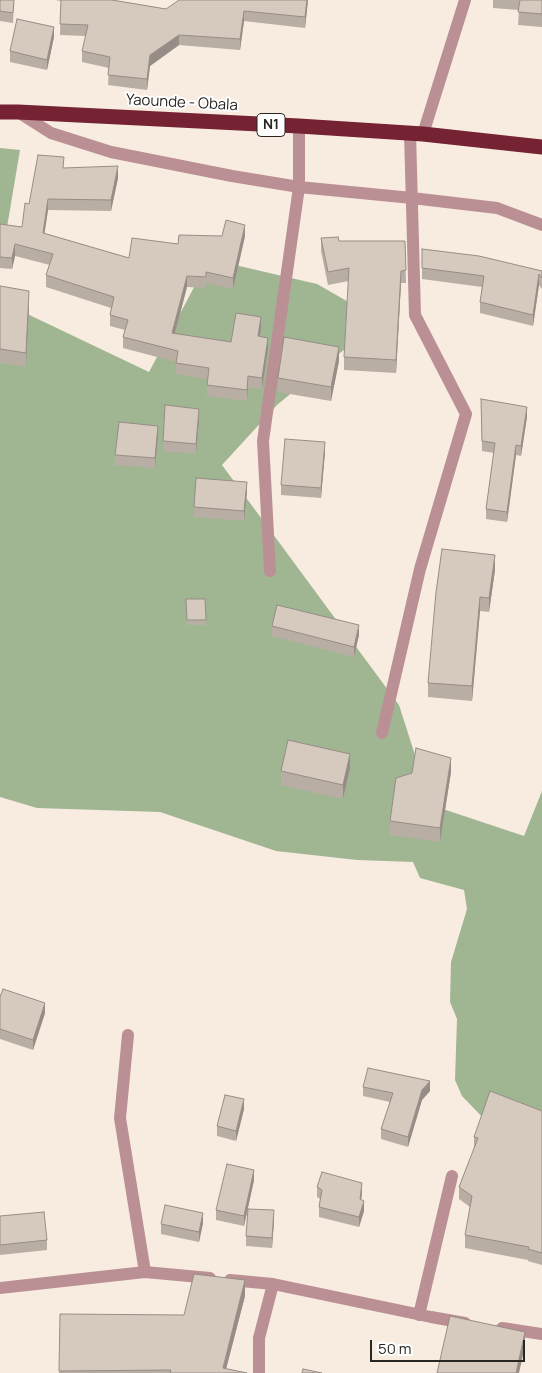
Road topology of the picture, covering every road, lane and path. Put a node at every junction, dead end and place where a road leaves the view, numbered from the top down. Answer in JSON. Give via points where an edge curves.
{"nodes":[{"id":1,"x":466,"y":0,"type":"edge"},
{"id":2,"x":0,"y":112,"type":"edge"},
{"id":3,"x":18,"y":112,"type":"junction"},
{"id":4,"x":299,"y":126,"type":"junction"},
{"id":5,"x":417,"y":133,"type":"junction"},
{"id":6,"x":542,"y":147,"type":"edge"},
{"id":7,"x":299,"y":187,"type":"junction"},
{"id":8,"x":412,"y":198,"type":"junction"},
{"id":9,"x":542,"y":225,"type":"edge"},
{"id":10,"x":270,"y":571,"type":"dead end"},
{"id":11,"x":382,"y":734,"type":"dead end"},
{"id":12,"x":128,"y":1036,"type":"dead end"},
{"id":13,"x":452,"y":1176,"type":"dead end"},
{"id":14,"x":144,"y":1272,"type":"junction"},
{"id":15,"x":274,"y":1284,"type":"junction"},
{"id":16,"x":0,"y":1288,"type":"edge"},
{"id":17,"x":419,"y":1315,"type":"junction"},
{"id":18,"x":542,"y":1334,"type":"edge"},
{"id":19,"x":259,"y":1373,"type":"edge"}],
"edges":[{"from":1,"to":5,"type":"street"},
{"from":2,"to":3,"type":"highway","name":"Yaounde - Obala","number":"N1"},
{"from":3,"to":4,"type":"highway","name":"Yaounde - Obala","number":"N1"},
{"from":3,"to":7,"type":"street","via":[[51,134],[111,152]]},
{"from":4,"to":5,"type":"highway","name":"Yaounde - Obala","number":"N1"},
{"from":4,"to":7,"type":"street"},
{"from":5,"to":6,"type":"highway","name":"Yaounde - Obala","number":"N1"},
{"from":5,"to":8,"type":"street"},
{"from":7,"to":8,"type":"street"},
{"from":7,"to":10,"type":"street","via":[[263,441]]},
{"from":8,"to":9,"type":"street","via":[[497,208]]},
{"from":8,"to":11,"type":"street","via":[[415,315],[466,414],[420,568]]},
{"from":12,"to":14,"type":"street","via":[[120,1118]]},
{"from":13,"to":17,"type":"street"},
{"from":14,"to":15,"type":"street"},
{"from":14,"to":16,"type":"street"},
{"from":15,"to":17,"type":"street"},
{"from":15,"to":19,"type":"street","via":[[259,1338]]},
{"from":17,"to":18,"type":"street"}]}
